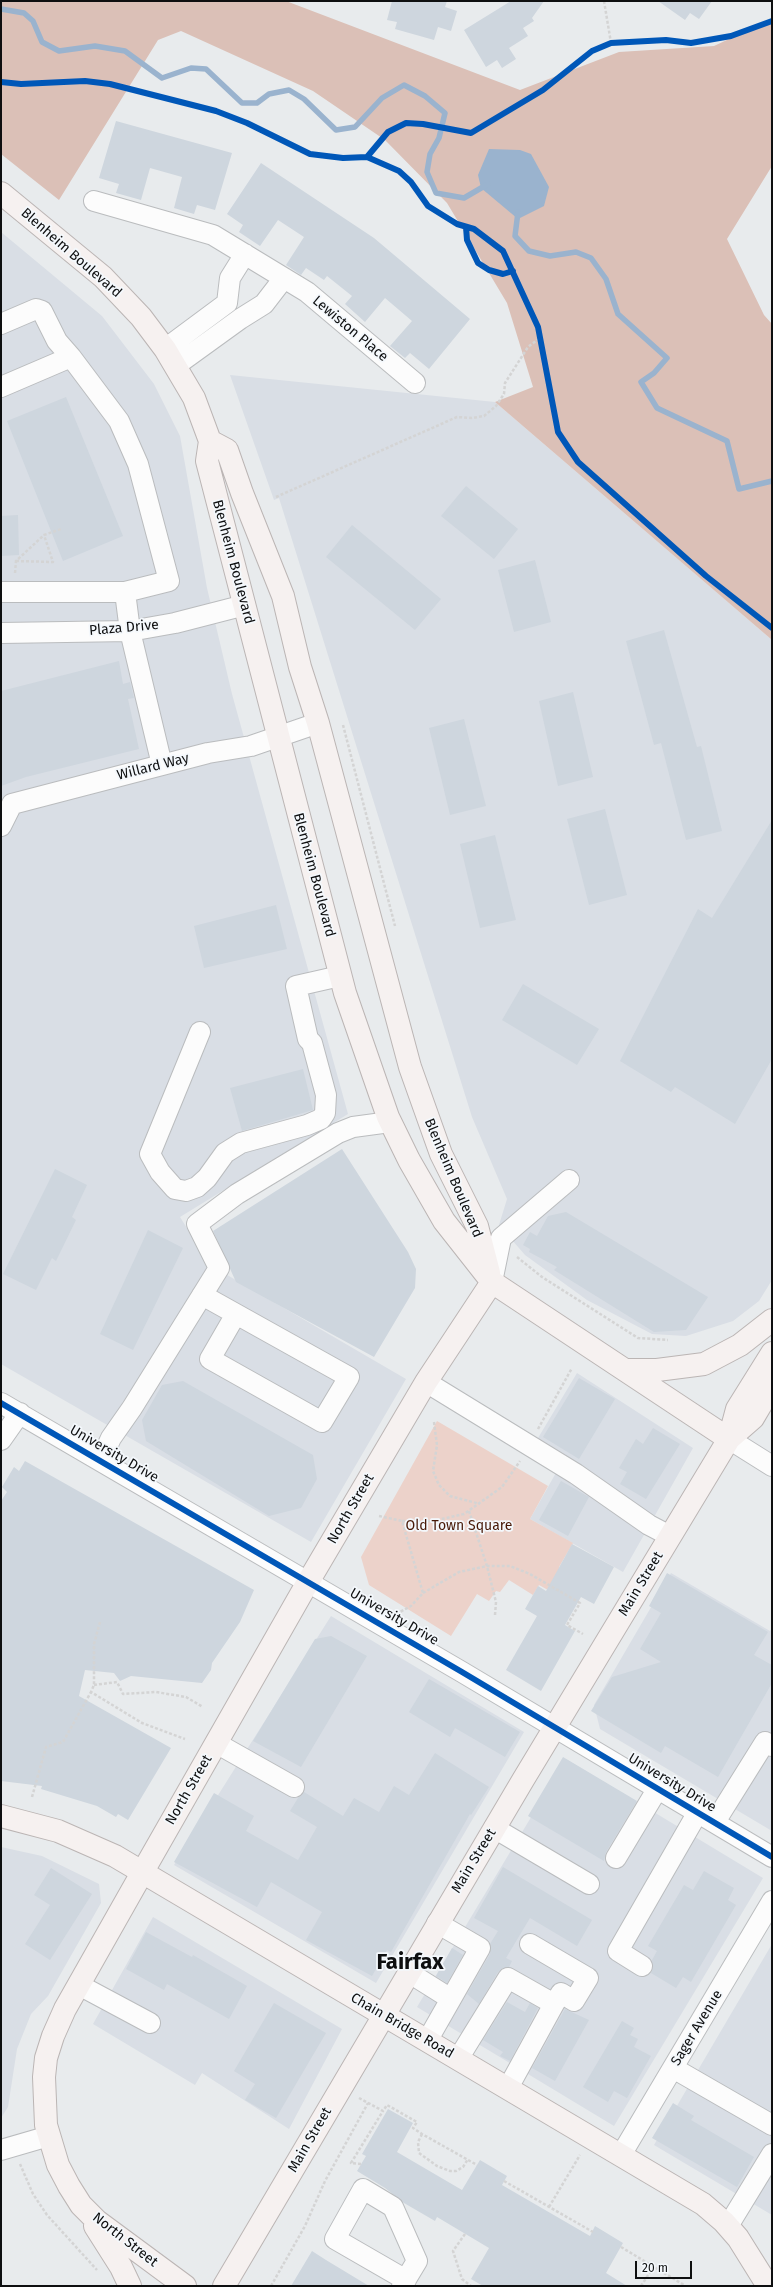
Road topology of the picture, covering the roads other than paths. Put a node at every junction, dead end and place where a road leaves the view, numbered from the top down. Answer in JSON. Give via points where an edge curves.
{"nodes":[{"id":1,"x":1,"y":193,"type":"edge"},
{"id":2,"x":94,"y":201,"type":"dead end"},
{"id":3,"x":245,"y":254,"type":"junction"},
{"id":4,"x":284,"y":278,"type":"junction"},
{"id":5,"x":227,"y":303,"type":"junction"},
{"id":6,"x":240,"y":319,"type":"junction"},
{"id":7,"x":1,"y":324,"type":"edge"},
{"id":8,"x":71,"y":357,"type":"junction"},
{"id":9,"x":170,"y":358,"type":"junction"},
{"id":10,"x":415,"y":383,"type":"dead end"},
{"id":11,"x":1,"y":387,"type":"edge"},
{"id":12,"x":210,"y":441,"type":"junction"},
{"id":13,"x":1,"y":592,"type":"edge"},
{"id":14,"x":125,"y":592,"type":"junction"},
{"id":15,"x":245,"y":605,"type":"junction"},
{"id":16,"x":130,"y":631,"type":"junction"},
{"id":17,"x":1,"y":633,"type":"edge"},
{"id":18,"x":318,"y":723,"type":"junction"},
{"id":19,"x":278,"y":736,"type":"junction"},
{"id":20,"x":162,"y":764,"type":"junction"},
{"id":21,"x":1,"y":826,"type":"edge"},
{"id":22,"x":340,"y":976,"type":"junction"},
{"id":23,"x":200,"y":1032,"type":"dead end"},
{"id":24,"x":390,"y":1122,"type":"junction"},
{"id":25,"x":569,"y":1180,"type":"dead end"},
{"id":26,"x":492,"y":1282,"type":"junction"},
{"id":27,"x":208,"y":1298,"type":"junction"},
{"id":28,"x":236,"y":1314,"type":"junction"},
{"id":29,"x":772,"y":1320,"type":"edge"},
{"id":30,"x":772,"y":1353,"type":"edge"},
{"id":31,"x":625,"y":1370,"type":"junction"},
{"id":32,"x":426,"y":1382,"type":"junction"},
{"id":33,"x":772,"y":1386,"type":"edge"},
{"id":34,"x":7,"y":1408,"type":"edge"},
{"id":35,"x":729,"y":1439,"type":"junction"},
{"id":36,"x":1,"y":1440,"type":"edge"},
{"id":37,"x":101,"y":1460,"type":"junction"},
{"id":38,"x":772,"y":1466,"type":"edge"},
{"id":39,"x":670,"y":1536,"type":"junction"},
{"id":40,"x":308,"y":1582,"type":"junction"},
{"id":41,"x":555,"y":1726,"type":"junction"},
{"id":42,"x":216,"y":1743,"type":"junction"},
{"id":43,"x":772,"y":1746,"type":"edge"},
{"id":44,"x":294,"y":1787,"type":"dead end"},
{"id":45,"x":658,"y":1788,"type":"junction"},
{"id":46,"x":698,"y":1812,"type":"junction"},
{"id":47,"x":1,"y":1816,"type":"edge"},
{"id":48,"x":715,"y":1822,"type":"junction"},
{"id":49,"x":494,"y":1828,"type":"junction"},
{"id":50,"x":772,"y":1857,"type":"edge"},
{"id":51,"x":616,"y":1858,"type":"dead end"},
{"id":52,"x":142,"y":1873,"type":"junction"},
{"id":53,"x":589,"y":1884,"type":"dead end"},
{"id":54,"x":772,"y":1901,"type":"edge"},
{"id":55,"x":437,"y":1923,"type":"junction"},
{"id":56,"x":530,"y":1944,"type":"dead end"},
{"id":57,"x":642,"y":1966,"type":"dead end"},
{"id":58,"x":408,"y":1972,"type":"junction"},
{"id":59,"x":79,"y":1985,"type":"junction"},
{"id":60,"x":451,"y":1999,"type":"junction"},
{"id":61,"x":554,"y":2004,"type":"junction"},
{"id":62,"x":383,"y":2015,"type":"junction"},
{"id":63,"x":150,"y":2023,"type":"dead end"},
{"id":64,"x":427,"y":2041,"type":"junction"},
{"id":65,"x":458,"y":2059,"type":"junction"},
{"id":66,"x":673,"y":2068,"type":"junction"},
{"id":67,"x":508,"y":2088,"type":"junction"},
{"id":68,"x":772,"y":2125,"type":"edge"},
{"id":69,"x":49,"y":2136,"type":"junction"},
{"id":70,"x":1,"y":2150,"type":"edge"},
{"id":71,"x":772,"y":2154,"type":"edge"},
{"id":72,"x":621,"y":2155,"type":"junction"},
{"id":73,"x":81,"y":2205,"type":"junction"},
{"id":74,"x":728,"y":2226,"type":"junction"},
{"id":75,"x":404,"y":2283,"type":"edge"},
{"id":76,"x":130,"y":2286,"type":"edge"},
{"id":77,"x":185,"y":2286,"type":"edge"},
{"id":78,"x":224,"y":2286,"type":"edge"},
{"id":79,"x":768,"y":2286,"type":"edge"}],
"edges":[{"from":1,"to":9,"type":"main road","name":"Blenheim Boulevard","via":[[103,277],[141,317]]},
{"from":2,"to":3,"type":"street","name":"Lewiston Place","via":[[213,235]]},
{"from":3,"to":4,"type":"street","name":"Lewiston Place"},
{"from":3,"to":5,"type":"street","via":[[230,278]]},
{"from":4,"to":6,"type":"street","via":[[264,304]]},
{"from":4,"to":10,"type":"street","name":"Lewiston Place","via":[[307,292]]},
{"from":5,"to":6,"type":"street"},
{"from":5,"to":9,"type":"street"},
{"from":6,"to":9,"type":"street"},
{"from":7,"to":8,"type":"street","via":[[36,309],[42,311],[57,341]]},
{"from":8,"to":11,"type":"street"},
{"from":8,"to":14,"type":"street","via":[[119,421],[138,464],[169,581]]},
{"from":9,"to":12,"type":"main road","name":"Blenheim Boulevard","via":[[194,398]]},
{"from":12,"to":15,"type":"main road","name":"Blenheim Boulevard","via":[[207,461]]},
{"from":12,"to":18,"type":"main road","name":"Blenheim Boulevard","via":[[227,450],[283,596],[300,667]]},
{"from":13,"to":14,"type":"street"},
{"from":14,"to":16,"type":"street"},
{"from":15,"to":16,"type":"street","name":"Plaza Drive","via":[[175,623]]},
{"from":15,"to":19,"type":"main road","name":"Blenheim Boulevard"},
{"from":16,"to":17,"type":"street","name":"Plaza Drive"},
{"from":16,"to":20,"type":"street"},
{"from":18,"to":19,"type":"street","name":"Willard Way"},
{"from":18,"to":26,"type":"main road","name":"Blenheim Boulevard","via":[[410,1068],[441,1154],[477,1226]]},
{"from":19,"to":20,"type":"street","name":"Willard Way","via":[[251,746]]},
{"from":19,"to":22,"type":"main road","name":"Blenheim Boulevard"},
{"from":20,"to":21,"type":"street","name":"Willard Way","via":[[12,804]]},
{"from":22,"to":23,"type":"street","via":[[296,986],[308,1039],[312,1043],[326,1095],[325,1113],[321,1119],[241,1143],[225,1153],[197,1187],[186,1191],[175,1188],[160,1172],[150,1154]]},
{"from":22,"to":24,"type":"main road","name":"Blenheim Boulevard"},
{"from":24,"to":26,"type":"main road","name":"Blenheim Boulevard","via":[[444,1221]]},
{"from":24,"to":27,"type":"street","via":[[353,1127],[338,1133],[237,1194],[197,1224],[219,1268]]},
{"from":25,"to":26,"type":"street","via":[[501,1238]]},
{"from":26,"to":31,"type":"main road","name":"Blenheim Boulevard"},
{"from":26,"to":32,"type":"main road","name":"North Street"},
{"from":27,"to":28,"type":"street"},
{"from":27,"to":37,"type":"street","via":[[111,1438]]},
{"from":28,"to":28,"type":"street","via":[[349,1377],[322,1422],[210,1359]]},
{"from":29,"to":31,"type":"main road","via":[[740,1345],[704,1364],[657,1370]]},
{"from":30,"to":35,"type":"main road","name":"Main Street","via":[[737,1409]]},
{"from":31,"to":35,"type":"main road","name":"Blenheim Boulevard"},
{"from":32,"to":39,"type":"street","via":[[576,1474],[649,1525]]},
{"from":32,"to":40,"type":"main road","name":"North Street"},
{"from":33,"to":35,"type":"main road","name":"Main Street","via":[[753,1418]]},
{"from":34,"to":36,"type":"street"},
{"from":34,"to":37,"type":"street","name":"University Drive"},
{"from":35,"to":38,"type":"street"},
{"from":35,"to":39,"type":"main road","name":"Main Street"},
{"from":37,"to":40,"type":"street","name":"University Drive"},
{"from":39,"to":41,"type":"main road","name":"Main Street"},
{"from":40,"to":41,"type":"street","name":"University Drive"},
{"from":40,"to":42,"type":"main road","name":"North Street"},
{"from":41,"to":45,"type":"street","name":"University Drive"},
{"from":41,"to":49,"type":"main road","name":"Main Street"},
{"from":42,"to":44,"type":"street"},
{"from":42,"to":52,"type":"main road","name":"North Street"},
{"from":43,"to":48,"type":"street","via":[[765,1742]]},
{"from":45,"to":46,"type":"street","name":"University Drive"},
{"from":45,"to":51,"type":"street"},
{"from":46,"to":48,"type":"street","name":"University Drive"},
{"from":46,"to":57,"type":"street","via":[[618,1951]]},
{"from":47,"to":52,"type":"main road","name":"Chain Bridge Road","via":[[58,1831],[115,1856]]},
{"from":48,"to":50,"type":"street","name":"University Drive"},
{"from":49,"to":53,"type":"street"},
{"from":49,"to":55,"type":"main road","name":"Main Street"},
{"from":52,"to":59,"type":"main road","name":"North Street"},
{"from":52,"to":62,"type":"main road","name":"Chain Bridge Road"},
{"from":54,"to":66,"type":"street","name":"Sager Avenue"},
{"from":55,"to":58,"type":"main road","name":"Main Street"},
{"from":55,"to":60,"type":"street","via":[[480,1948]]},
{"from":56,"to":61,"type":"street","via":[[588,1978],[574,2001],[560,1994]]},
{"from":58,"to":60,"type":"street"},
{"from":58,"to":62,"type":"main road","name":"Main Street"},
{"from":59,"to":63,"type":"street"},
{"from":59,"to":69,"type":"main road","name":"North Street","via":[[53,2036],[46,2058],[44,2101]]},
{"from":60,"to":64,"type":"street"},
{"from":61,"to":65,"type":"street","via":[[508,1978]]},
{"from":61,"to":67,"type":"street"},
{"from":62,"to":64,"type":"main road","name":"Chain Bridge Road"},
{"from":62,"to":78,"type":"main road","name":"Main Street"},
{"from":64,"to":65,"type":"main road","name":"Chain Bridge Road"},
{"from":65,"to":67,"type":"main road","name":"Chain Bridge Road"},
{"from":66,"to":68,"type":"street"},
{"from":66,"to":72,"type":"street","name":"Sager Avenue"},
{"from":67,"to":72,"type":"main road","name":"Chain Bridge Road"},
{"from":69,"to":70,"type":"street"},
{"from":69,"to":73,"type":"main road","name":"North Street","via":[[58,2165]]},
{"from":71,"to":74,"type":"street"},
{"from":72,"to":74,"type":"main road","name":"Chain Bridge Road","via":[[703,2204]]},
{"from":73,"to":76,"type":"main road","via":[[121,2267]]},
{"from":73,"to":77,"type":"main road","name":"North Street","via":[[114,2235]]},
{"from":74,"to":79,"type":"main road","name":"Chain Bridge Road","via":[[750,2255]]},
{"from":75,"to":75,"type":"street","via":[[417,2262],[392,2207],[363,2190],[335,2239]]}]}
